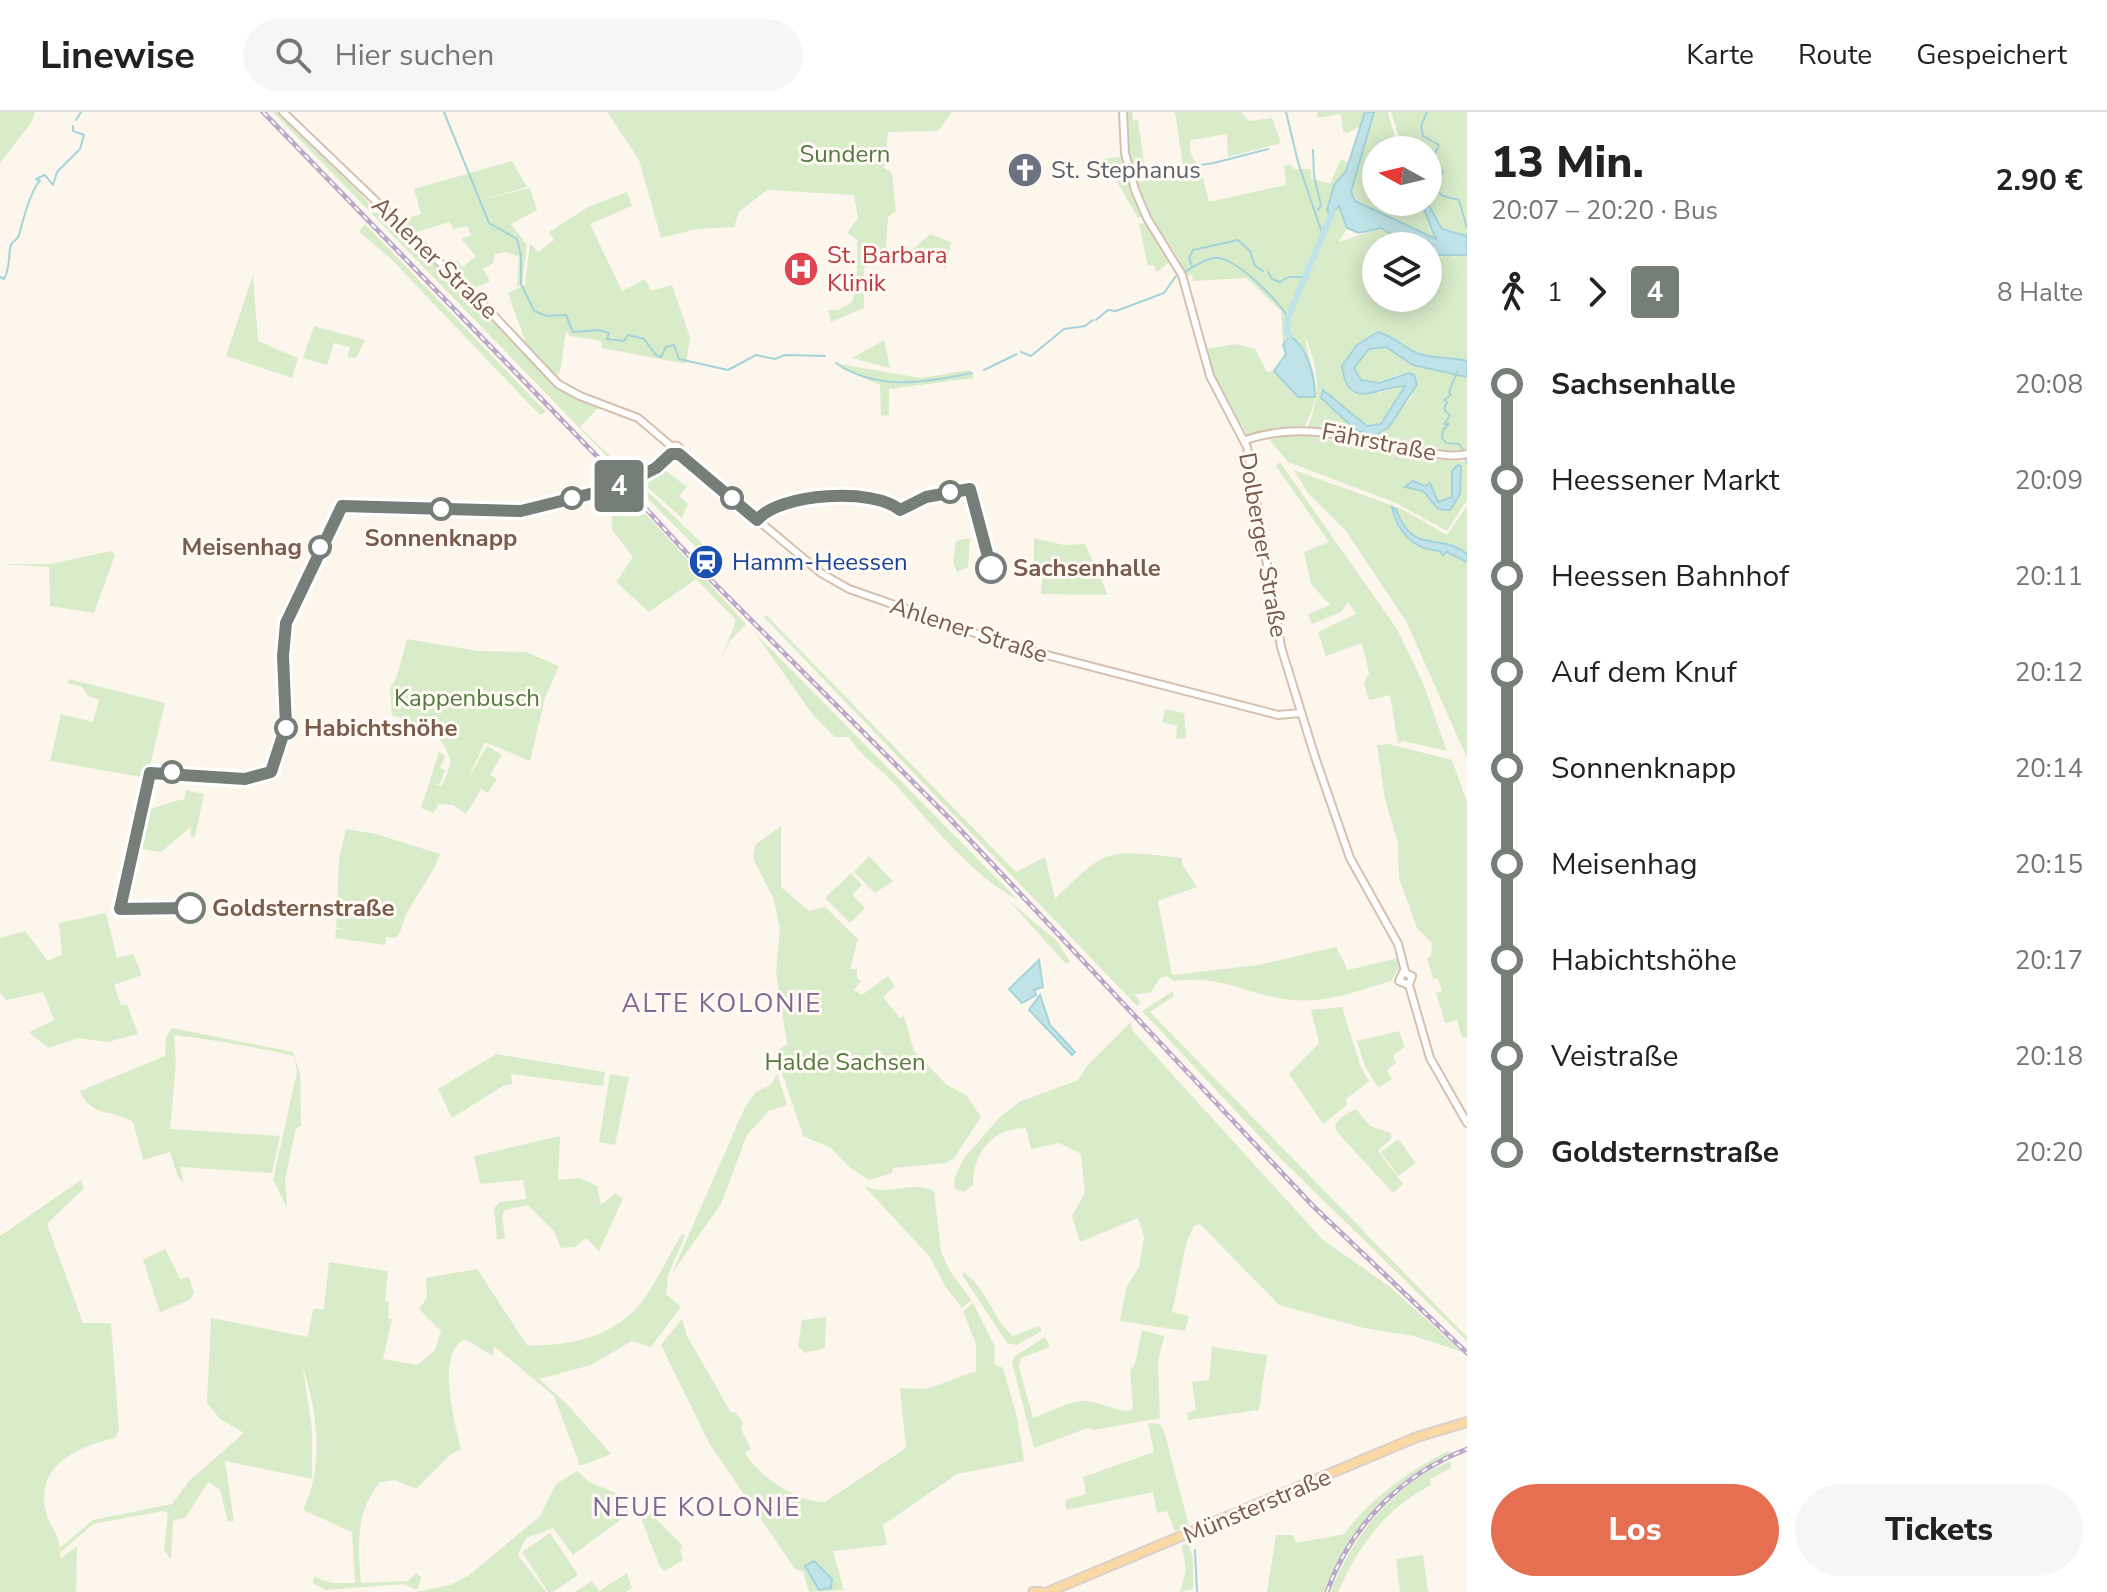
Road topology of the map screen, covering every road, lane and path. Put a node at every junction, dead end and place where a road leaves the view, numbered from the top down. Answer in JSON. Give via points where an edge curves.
{"nodes":[{"id":1,"x":283,"y":112,"type":"edge"},
{"id":2,"x":1123,"y":112,"type":"edge"},
{"id":3,"x":1245,"y":440,"type":"junction"},
{"id":4,"x":1467,"y":454,"type":"edge"},
{"id":5,"x":1301,"y":713,"type":"junction"},
{"id":6,"x":1467,"y":1123,"type":"edge"},
{"id":7,"x":1467,"y":1422,"type":"edge"},
{"id":8,"x":1033,"y":1592,"type":"edge"},
{"id":9,"x":1041,"y":1592,"type":"edge"},
{"id":10,"x":1048,"y":1592,"type":"edge"}],
"edges":[{"from":1,"to":5,"type":"main road","name":"Ahlener Straße","via":[[558,384],[638,418],[821,573],[849,589],[1023,649],[1278,715]]},
{"from":2,"to":3,"type":"main road","name":"Dolberger Straße","via":[[1125,153],[1135,190],[1182,275],[1210,376]]},
{"from":3,"to":4,"type":"main road","name":"Fährstraße","via":[[1304,428],[1417,451]]},
{"from":3,"to":5,"type":"main road","name":"Dolberger Straße","via":[[1281,647]]},
{"from":5,"to":6,"type":"main road","name":"Dolberger Straße","via":[[1350,858],[1412,976],[1409,985],[1430,1058]]},
{"from":7,"to":10,"type":"main road","name":"Münsterstraße","via":[[1417,1437]]},
{"from":8,"to":9,"type":"main road"}]}
